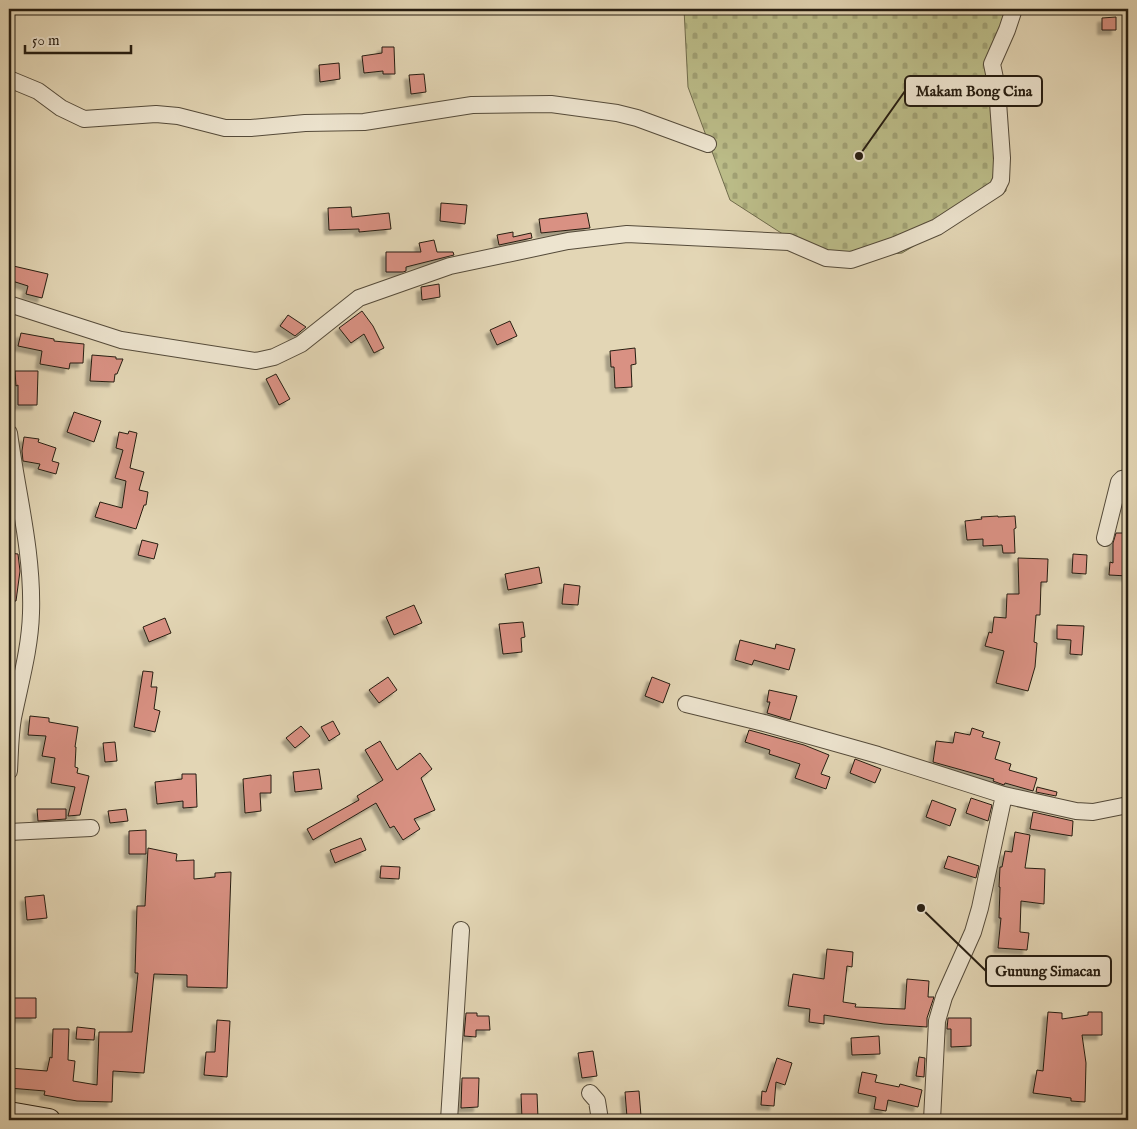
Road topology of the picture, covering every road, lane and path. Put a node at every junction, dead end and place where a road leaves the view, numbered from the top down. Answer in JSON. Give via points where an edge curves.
{"nodes":[{"id":1,"x":1014,"y":9,"type":"edge"},
{"id":2,"x":9,"y":79,"type":"edge"},
{"id":3,"x":708,"y":144,"type":"dead end"},
{"id":4,"x":9,"y":304,"type":"edge"},
{"id":5,"x":9,"y":433,"type":"edge"},
{"id":6,"x":1128,"y":478,"type":"edge"},
{"id":7,"x":1105,"y":538,"type":"dead end"},
{"id":8,"x":686,"y":704,"type":"dead end"},
{"id":9,"x":9,"y":771,"type":"edge"},
{"id":10,"x":1004,"y":794,"type":"junction"},
{"id":11,"x":1128,"y":805,"type":"edge"},
{"id":12,"x":91,"y":828,"type":"dead end"},
{"id":13,"x":9,"y":832,"type":"edge"},
{"id":14,"x":461,"y":930,"type":"dead end"},
{"id":15,"x":590,"y":1093,"type":"dead end"},
{"id":16,"x":9,"y":1113,"type":"edge"},
{"id":17,"x":49,"y":1120,"type":"edge"},
{"id":18,"x":449,"y":1120,"type":"edge"},
{"id":19,"x":600,"y":1120,"type":"edge"},
{"id":20,"x":932,"y":1120,"type":"edge"}],
"edges":[{"from":1,"to":4,"type":"street","via":[[992,64],[1002,158],[998,188],[936,227],[851,260],[826,258],[789,242],[627,234],[568,241],[450,266],[359,298],[301,344],[274,357],[256,361],[121,340]]},
{"from":2,"to":3,"type":"street","via":[[38,91],[61,108],[84,119],[156,114],[225,128],[250,128],[364,122],[472,105],[551,104],[637,118]]},
{"from":5,"to":9,"type":"street","via":[[28,540],[31,612],[30,636],[13,721]]},
{"from":6,"to":7,"type":"street","via":[[1119,482]]},
{"from":8,"to":10,"type":"street","via":[[878,755]]},
{"from":10,"to":11,"type":"street","via":[[1076,811],[1093,812]]},
{"from":10,"to":20,"type":"street","via":[[973,932],[944,997],[937,1021]]},
{"from":12,"to":13,"type":"street"},
{"from":14,"to":18,"type":"street"},
{"from":15,"to":19,"type":"street","via":[[596,1101]]},
{"from":16,"to":17,"type":"main road"}]}
